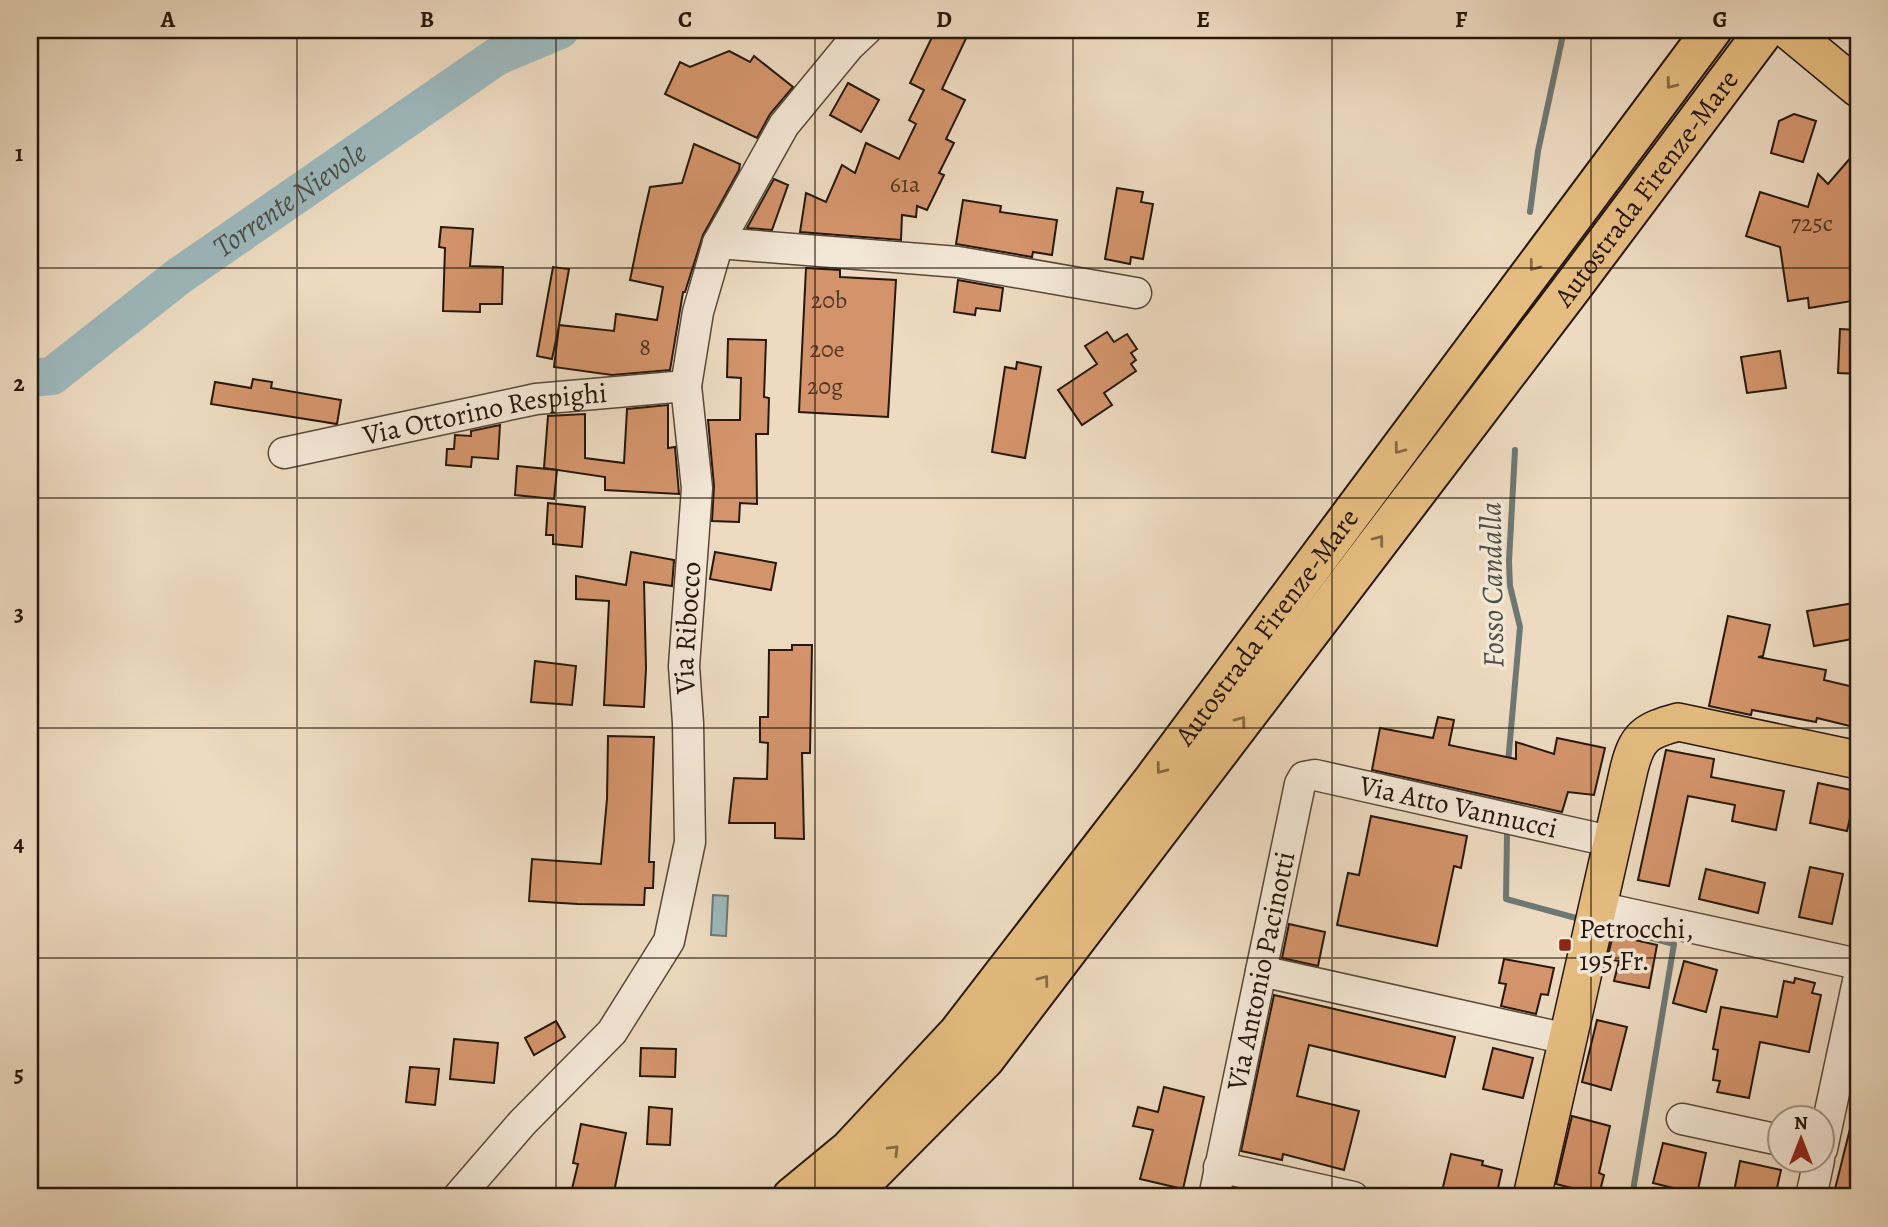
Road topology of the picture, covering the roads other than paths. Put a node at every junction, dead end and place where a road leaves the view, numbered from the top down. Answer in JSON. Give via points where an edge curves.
{"nodes":[{"id":1,"x":866,"y":30,"type":"edge"},
{"id":2,"x":1712,"y":30,"type":"edge"},
{"id":3,"x":1765,"y":30,"type":"edge"},
{"id":4,"x":1788,"y":30,"type":"edge"},
{"id":5,"x":1858,"y":88,"type":"edge"},
{"id":6,"x":718,"y":243,"type":"junction"},
{"id":7,"x":1136,"y":293,"type":"dead end"},
{"id":8,"x":686,"y":386,"type":"junction"},
{"id":9,"x":284,"y":453,"type":"dead end"},
{"id":10,"x":1858,"y":760,"type":"edge"},
{"id":11,"x":1304,"y":777,"type":"joint"},
{"id":12,"x":1614,"y":842,"type":"junction"},
{"id":13,"x":1598,"y":907,"type":"junction"},
{"id":14,"x":1858,"y":964,"type":"edge"},
{"id":15,"x":1261,"y":971,"type":"junction"},
{"id":16,"x":1858,"y":981,"type":"edge"},
{"id":17,"x":1567,"y":1039,"type":"junction"},
{"id":18,"x":1832,"y":1104,"type":"edge"},
{"id":19,"x":1682,"y":1119,"type":"dead end"},
{"id":20,"x":1766,"y":1137,"type":"edge"},
{"id":21,"x":1219,"y":1167,"type":"junction"},
{"id":22,"x":1816,"y":1174,"type":"edge"},
{"id":23,"x":458,"y":1197,"type":"edge"},
{"id":24,"x":792,"y":1197,"type":"edge"},
{"id":25,"x":845,"y":1197,"type":"edge"},
{"id":26,"x":1214,"y":1197,"type":"edge"},
{"id":27,"x":1353,"y":1197,"type":"edge"},
{"id":28,"x":1532,"y":1197,"type":"edge"},
{"id":29,"x":1811,"y":1197,"type":"edge"}],
"edges":[{"from":1,"to":6,"type":"street","name":"Via Ribocco","via":[[784,125]]},
{"from":2,"to":24,"type":"highway","name":"Autostrada Firenze-Mare","one_way":true,"via":[[1153,780],[958,1033],[849,1150]]},
{"from":25,"to":3,"type":"highway","name":"Autostrada Firenze-Mare","one_way":true,"via":[[985,1059]]},
{"from":4,"to":5,"type":"main road"},
{"from":6,"to":7,"type":"street","via":[[958,262]]},
{"from":6,"to":8,"type":"street","name":"Via Ribocco","via":[[698,312]]},
{"from":8,"to":9,"type":"street","name":"Via Ottorino Respighi","via":[[536,399]]},
{"from":8,"to":23,"type":"street","name":"Via Ribocco","via":[[698,488],[684,666],[690,842],[669,941],[612,1032],[523,1122]]},
{"from":10,"to":12,"type":"main road","via":[[1678,722],[1656,728],[1634,749]]},
{"from":11,"to":12,"type":"street","name":"Via Atto Vannucci","via":[[1315,775]]},
{"from":11,"to":15,"type":"street","name":"Via Antonio Pacinotti"},
{"from":12,"to":13,"type":"main road"},
{"from":13,"to":14,"type":"street"},
{"from":13,"to":17,"type":"main road"},
{"from":15,"to":17,"type":"street"},
{"from":15,"to":21,"type":"street","name":"Via Antonio Pacinotti"},
{"from":16,"to":18,"type":"street"},
{"from":17,"to":28,"type":"main road"},
{"from":19,"to":20,"type":"street"},
{"from":21,"to":26,"type":"street","name":"Via Antonio Pacinotti"},
{"from":21,"to":27,"type":"street"},
{"from":22,"to":29,"type":"street"}]}
